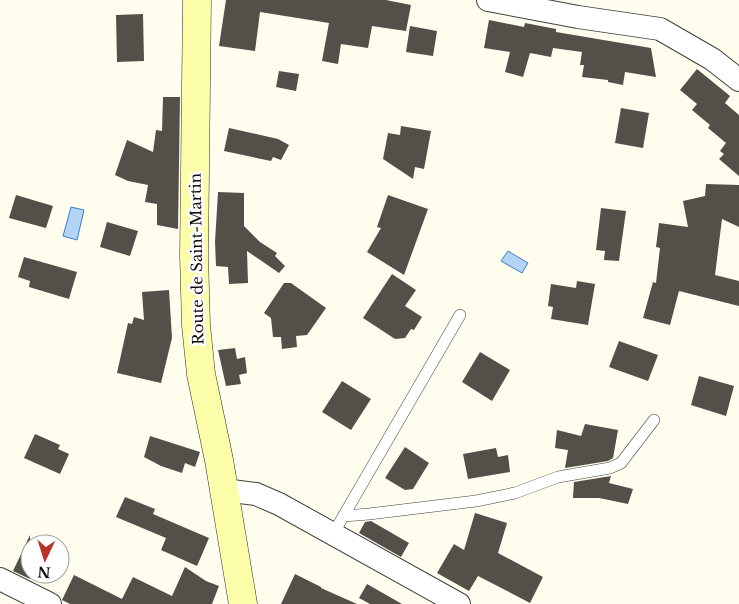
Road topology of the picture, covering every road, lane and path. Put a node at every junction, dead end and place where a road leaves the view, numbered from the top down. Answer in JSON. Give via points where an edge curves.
{"nodes":[{"id":1,"x":197,"y":0,"type":"edge"},
{"id":2,"x":488,"y":0,"type":"edge"},
{"id":3,"x":578,"y":8,"type":"edge"},
{"id":4,"x":739,"y":80,"type":"edge"},
{"id":5,"x":460,"y":315,"type":"dead end"},
{"id":6,"x":654,"y":420,"type":"dead end"},
{"id":7,"x":224,"y":490,"type":"junction"},
{"id":8,"x":338,"y":525,"type":"junction"},
{"id":9,"x":0,"y":579,"type":"edge"},
{"id":10,"x":50,"y":604,"type":"edge"},
{"id":11,"x":243,"y":604,"type":"edge"},
{"id":12,"x":459,"y":604,"type":"edge"}],
"edges":[{"from":1,"to":7,"type":"main road","name":"Route de Saint-Martin","via":[[196,325],[201,374]]},
{"from":2,"to":3,"type":"street"},
{"from":3,"to":4,"type":"street","via":[[660,29],[712,59]]},
{"from":5,"to":8,"type":"lane"},
{"from":6,"to":8,"type":"lane","via":[[621,463],[610,468],[558,477],[515,494],[370,514]]},
{"from":7,"to":8,"type":"street","via":[[256,494]]},
{"from":7,"to":11,"type":"main road","name":"Route de Saint-Martin"},
{"from":8,"to":12,"type":"street"},
{"from":9,"to":10,"type":"street"}]}
